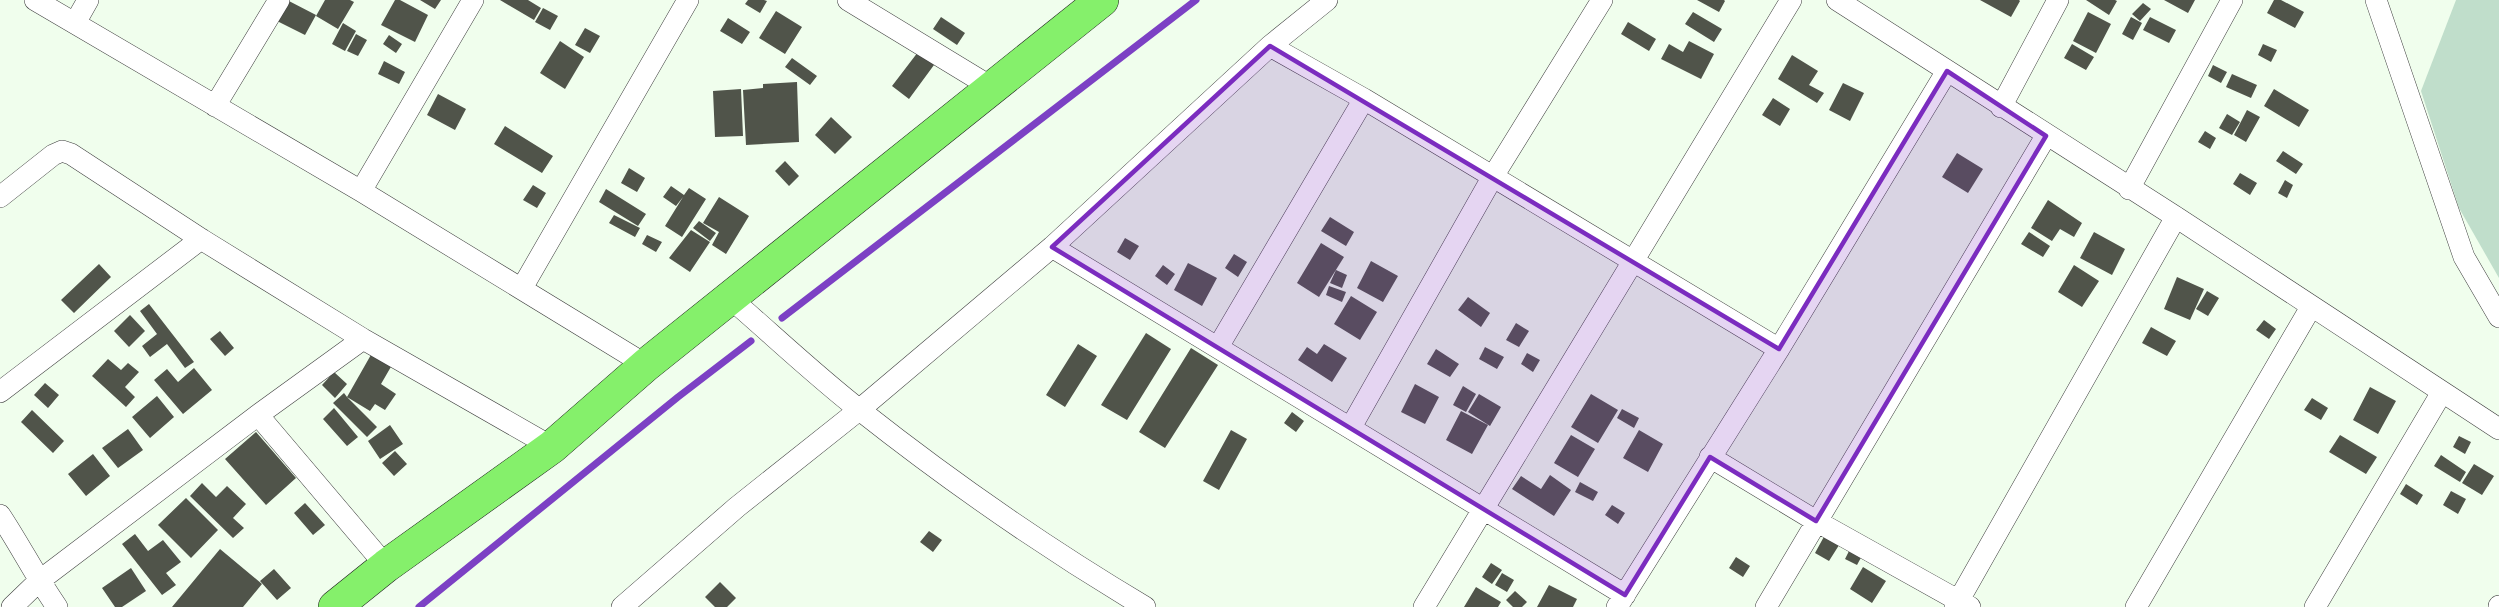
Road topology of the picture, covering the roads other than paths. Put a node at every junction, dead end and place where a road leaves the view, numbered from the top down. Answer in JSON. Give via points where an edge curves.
{"nodes":[{"id":1,"x":35,"y":0,"type":"edge"},
{"id":2,"x":88,"y":0,"type":"edge"},
{"id":3,"x":279,"y":0,"type":"edge"},
{"id":4,"x":473,"y":0,"type":"edge"},
{"id":5,"x":688,"y":0,"type":"edge"},
{"id":6,"x":848,"y":0,"type":"edge"},
{"id":7,"x":1102,"y":0,"type":"edge"},
{"id":8,"x":1327,"y":0,"type":"edge"},
{"id":9,"x":1602,"y":0,"type":"edge"},
{"id":10,"x":1791,"y":0,"type":"edge"},
{"id":11,"x":2058,"y":0,"type":"edge"},
{"id":12,"x":2232,"y":0,"type":"edge"},
{"id":13,"x":2376,"y":0,"type":"edge"},
{"id":14,"x":1845,"y":2,"type":"edge"},
{"id":15,"x":75,"y":22,"type":"junction"},
{"id":16,"x":1270,"y":46,"type":"junction"},
{"id":17,"x":1947,"y":71,"type":"junction"},
{"id":18,"x":991,"y":87,"type":"junction"},
{"id":19,"x":1364,"y":99,"type":"junction"},
{"id":20,"x":215,"y":106,"type":"junction"},
{"id":21,"x":2001,"y":107,"type":"junction"},
{"id":22,"x":2046,"y":136,"type":"junction"},
{"id":23,"x":1492,"y":178,"type":"junction"},
{"id":24,"x":2129,"y":189,"type":"junction"},
{"id":25,"x":362,"y":191,"type":"junction"},
{"id":26,"x":0,"y":196,"type":"edge"},
{"id":27,"x":2176,"y":218,"type":"junction"},
{"id":28,"x":201,"y":239,"type":"junction"},
{"id":29,"x":1052,"y":247,"type":"junction"},
{"id":30,"x":1634,"y":263,"type":"junction"},
{"id":31,"x":522,"y":288,"type":"junction"},
{"id":32,"x":730,"y":298,"type":"junction"},
{"id":33,"x":2311,"y":307,"type":"junction"},
{"id":34,"x":2499,"y":317,"type":"edge"},
{"id":35,"x":363,"y":339,"type":"junction"},
{"id":36,"x":1218,"y":347,"type":"junction"},
{"id":37,"x":1779,"y":349,"type":"junction"},
{"id":38,"x":646,"y":365,"type":"junction"},
{"id":39,"x":0,"y":392,"type":"edge"},
{"id":40,"x":2442,"y":392,"type":"junction"},
{"id":41,"x":859,"y":410,"type":"junction"},
{"id":42,"x":258,"y":415,"type":"junction"},
{"id":43,"x":1351,"y":427,"type":"junction"},
{"id":44,"x":2499,"y":429,"type":"edge"},
{"id":45,"x":552,"y":447,"type":"junction"},
{"id":46,"x":1710,"y":457,"type":"junction"},
{"id":47,"x":1483,"y":509,"type":"junction"},
{"id":48,"x":0,"y":515,"type":"edge"},
{"id":49,"x":1816,"y":521,"type":"junction"},
{"id":50,"x":386,"y":566,"type":"junction"},
{"id":51,"x":39,"y":581,"type":"junction"},
{"id":52,"x":1621,"y":601,"type":"edge"},
{"id":53,"x":1962,"y":605,"type":"edge"},
{"id":54,"x":12,"y":607,"type":"edge"},
{"id":55,"x":57,"y":607,"type":"edge"},
{"id":56,"x":335,"y":607,"type":"edge"},
{"id":57,"x":622,"y":607,"type":"edge"},
{"id":58,"x":1145,"y":607,"type":"edge"},
{"id":59,"x":1424,"y":607,"type":"edge"},
{"id":60,"x":1766,"y":607,"type":"edge"},
{"id":61,"x":2136,"y":607,"type":"edge"},
{"id":62,"x":2315,"y":607,"type":"edge"}],
"edges":[{"from":1,"to":15,"type":"street"},
{"from":2,"to":15,"type":"street"},
{"from":3,"to":20,"type":"street"},
{"from":4,"to":25,"type":"street"},
{"from":5,"to":31,"type":"street"},
{"from":6,"to":18,"type":"street"},
{"from":7,"to":18,"type":"main road"},
{"from":8,"to":16,"type":"street"},
{"from":9,"to":23,"type":"street"},
{"from":10,"to":30,"type":"street"},
{"from":11,"to":21,"type":"street"},
{"from":12,"to":24,"type":"street"},
{"from":13,"to":34,"type":"street","via":[[2464,257]]},
{"from":14,"to":17,"type":"street"},
{"from":15,"to":20,"type":"street"},
{"from":16,"to":19,"type":"street"},
{"from":16,"to":29,"type":"street"},
{"from":17,"to":21,"type":"street"},
{"from":17,"to":37,"type":"street"},
{"from":18,"to":32,"type":"main road"},
{"from":19,"to":23,"type":"street"},
{"from":19,"to":36,"type":"street"},
{"from":20,"to":25,"type":"street"},
{"from":21,"to":22,"type":"street"},
{"from":22,"to":24,"type":"street"},
{"from":22,"to":49,"type":"street"},
{"from":23,"to":30,"type":"street"},
{"from":23,"to":43,"type":"street"},
{"from":24,"to":27,"type":"street"},
{"from":25,"to":31,"type":"street"},
{"from":26,"to":28,"type":"street","via":[[62,151]]},
{"from":27,"to":33,"type":"street"},
{"from":27,"to":53,"type":"street"},
{"from":28,"to":35,"type":"street"},
{"from":28,"to":39,"type":"street"},
{"from":29,"to":36,"type":"street"},
{"from":29,"to":41,"type":"street"},
{"from":30,"to":37,"type":"street"},
{"from":30,"to":47,"type":"street"},
{"from":31,"to":38,"type":"street"},
{"from":32,"to":38,"type":"main road"},
{"from":32,"to":41,"type":"street"},
{"from":33,"to":40,"type":"street"},
{"from":33,"to":61,"type":"street"},
{"from":35,"to":42,"type":"street"},
{"from":35,"to":45,"type":"street"},
{"from":36,"to":43,"type":"street"},
{"from":37,"to":46,"type":"street"},
{"from":38,"to":45,"type":"main road"},
{"from":40,"to":44,"type":"street"},
{"from":40,"to":62,"type":"street"},
{"from":41,"to":57,"type":"street","via":[[737,507]]},
{"from":41,"to":58,"type":"street","via":[[952,481]]},
{"from":42,"to":50,"type":"street"},
{"from":42,"to":51,"type":"street"},
{"from":43,"to":47,"type":"street"},
{"from":45,"to":50,"type":"main road"},
{"from":46,"to":49,"type":"street"},
{"from":46,"to":52,"type":"street"},
{"from":47,"to":52,"type":"street"},
{"from":47,"to":59,"type":"street"},
{"from":48,"to":51,"type":"street"},
{"from":49,"to":53,"type":"street"},
{"from":49,"to":60,"type":"street"},
{"from":50,"to":56,"type":"main road"},
{"from":51,"to":54,"type":"street"},
{"from":51,"to":55,"type":"street"}]}
